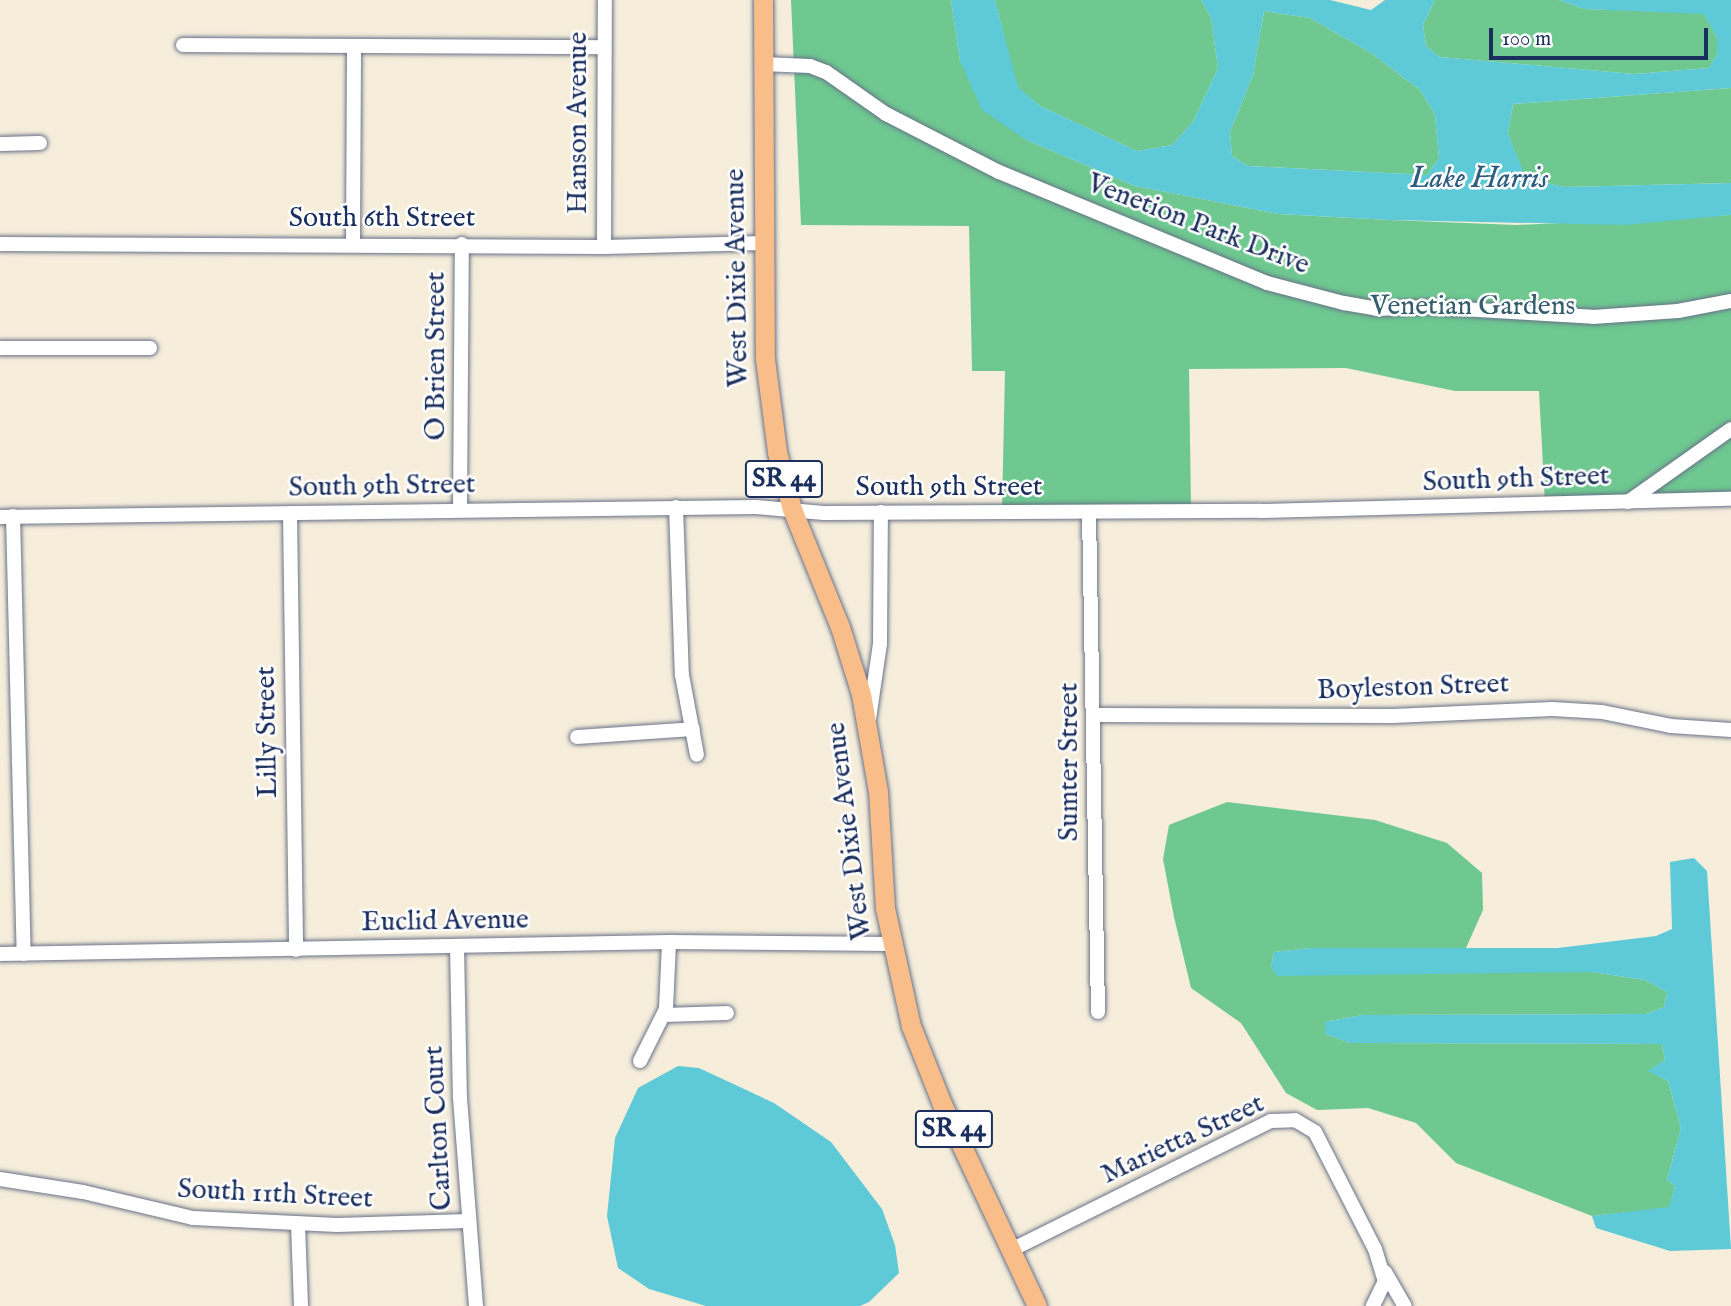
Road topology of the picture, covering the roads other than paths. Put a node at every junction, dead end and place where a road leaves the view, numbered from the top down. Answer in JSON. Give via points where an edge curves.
{"nodes":[{"id":1,"x":605,"y":0,"type":"edge"},
{"id":2,"x":763,"y":0,"type":"edge"},
{"id":3,"x":183,"y":45,"type":"dead end"},
{"id":4,"x":354,"y":47,"type":"junction"},
{"id":5,"x":604,"y":47,"type":"junction"},
{"id":6,"x":764,"y":65,"type":"junction"},
{"id":7,"x":40,"y":143,"type":"dead end"},
{"id":8,"x":0,"y":144,"type":"edge"},
{"id":9,"x":353,"y":243,"type":"junction"},
{"id":10,"x":763,"y":243,"type":"junction"},
{"id":11,"x":0,"y":244,"type":"edge"},
{"id":12,"x":462,"y":244,"type":"junction"},
{"id":13,"x":604,"y":247,"type":"junction"},
{"id":14,"x":1731,"y":301,"type":"edge"},
{"id":15,"x":0,"y":348,"type":"edge"},
{"id":16,"x":150,"y":348,"type":"dead end"},
{"id":17,"x":1731,"y":429,"type":"edge"},
{"id":18,"x":1731,"y":499,"type":"edge"},
{"id":19,"x":1628,"y":502,"type":"junction"},
{"id":20,"x":676,"y":508,"type":"junction"},
{"id":21,"x":792,"y":509,"type":"junction"},
{"id":22,"x":460,"y":510,"type":"junction"},
{"id":23,"x":881,"y":512,"type":"junction"},
{"id":24,"x":1089,"y":512,"type":"junction"},
{"id":25,"x":290,"y":513,"type":"junction"},
{"id":26,"x":6,"y":516,"type":"edge"},
{"id":27,"x":1095,"y":715,"type":"junction"},
{"id":28,"x":868,"y":727,"type":"junction"},
{"id":29,"x":693,"y":729,"type":"junction"},
{"id":30,"x":1731,"y":730,"type":"edge"},
{"id":31,"x":577,"y":737,"type":"dead end"},
{"id":32,"x":697,"y":755,"type":"dead end"},
{"id":33,"x":669,"y":942,"type":"junction"},
{"id":34,"x":891,"y":944,"type":"junction"},
{"id":35,"x":457,"y":946,"type":"junction"},
{"id":36,"x":296,"y":950,"type":"junction"},
{"id":37,"x":0,"y":954,"type":"edge"},
{"id":38,"x":24,"y":954,"type":"junction"},
{"id":39,"x":1098,"y":1012,"type":"dead end"},
{"id":40,"x":727,"y":1013,"type":"dead end"},
{"id":41,"x":664,"y":1015,"type":"junction"},
{"id":42,"x":640,"y":1061,"type":"dead end"},
{"id":43,"x":0,"y":1179,"type":"edge"},
{"id":44,"x":468,"y":1221,"type":"junction"},
{"id":45,"x":299,"y":1224,"type":"junction"},
{"id":46,"x":1011,"y":1250,"type":"junction"},
{"id":47,"x":1385,"y":1272,"type":"junction"},
{"id":48,"x":301,"y":1306,"type":"edge"},
{"id":49,"x":476,"y":1306,"type":"edge"},
{"id":50,"x":1037,"y":1306,"type":"edge"},
{"id":51,"x":1373,"y":1306,"type":"edge"},
{"id":52,"x":1405,"y":1306,"type":"edge"}],
"edges":[{"from":1,"to":5,"type":"street","name":"Hanson Avenue"},
{"from":2,"to":6,"type":"main road","name":"West Dixie Avenue","number":"SR 44"},
{"from":3,"to":4,"type":"street"},
{"from":4,"to":5,"type":"street"},
{"from":4,"to":9,"type":"street"},
{"from":5,"to":13,"type":"street","name":"Hanson Avenue"},
{"from":6,"to":10,"type":"main road","name":"West Dixie Avenue","number":"SR 44"},
{"from":6,"to":14,"type":"street","name":"Venetion Park Drive","via":[[810,66],[826,72],[897,120],[999,172],[1267,283],[1345,303],[1377,309],[1427,307],[1593,317],[1678,311]]},
{"from":7,"to":8,"type":"street"},
{"from":9,"to":11,"type":"street","name":"South 6th Street"},
{"from":9,"to":12,"type":"street","name":"South 6th Street"},
{"from":10,"to":13,"type":"street","name":"South 6th Street"},
{"from":10,"to":21,"type":"main road","name":"West Dixie Avenue","number":"SR 44","via":[[767,388]]},
{"from":12,"to":13,"type":"street","name":"South 6th Street"},
{"from":12,"to":22,"type":"street","name":"O Brien Street"},
{"from":15,"to":16,"type":"street"},
{"from":17,"to":19,"type":"street"},
{"from":18,"to":19,"type":"street","name":"South 9th Street"},
{"from":19,"to":24,"type":"street","name":"South 9th Street"},
{"from":20,"to":21,"type":"street","name":"South 9th Street"},
{"from":20,"to":22,"type":"street","name":"South 9th Street"},
{"from":20,"to":29,"type":"street","via":[[682,675]]},
{"from":21,"to":23,"type":"street","name":"South 9th Street"},
{"from":21,"to":28,"type":"main road","name":"West Dixie Avenue","number":"SR 44","via":[[840,627]]},
{"from":22,"to":25,"type":"street","name":"South 9th Street"},
{"from":23,"to":24,"type":"street","name":"South 9th Street"},
{"from":23,"to":28,"type":"street","via":[[880,645]]},
{"from":24,"to":27,"type":"street","name":"Sumter Street"},
{"from":25,"to":26,"type":"street","name":"South 9th Street"},
{"from":25,"to":36,"type":"street","name":"Lilly Street"},
{"from":26,"to":38,"type":"street"},
{"from":27,"to":30,"type":"street","name":"Boyleston Street","via":[[1393,716],[1552,709]]},
{"from":27,"to":39,"type":"street","name":"Sumter Street"},
{"from":28,"to":34,"type":"main road","name":"West Dixie Avenue","number":"SR 44"},
{"from":29,"to":31,"type":"street"},
{"from":29,"to":32,"type":"street"},
{"from":33,"to":34,"type":"street","name":"Euclid Avenue"},
{"from":33,"to":35,"type":"street","name":"Euclid Avenue"},
{"from":33,"to":41,"type":"street"},
{"from":34,"to":46,"type":"main road","name":"West Dixie Avenue","number":"SR 44","via":[[924,1062]]},
{"from":35,"to":36,"type":"street","name":"Euclid Avenue"},
{"from":35,"to":44,"type":"street","name":"Carlton Court"},
{"from":36,"to":38,"type":"street","name":"Euclid Avenue"},
{"from":37,"to":38,"type":"street","name":"Euclid Avenue"},
{"from":40,"to":41,"type":"street"},
{"from":41,"to":42,"type":"street"},
{"from":43,"to":45,"type":"street","name":"South 11th Street","via":[[83,1192],[166,1214]]},
{"from":44,"to":45,"type":"street","name":"South 11th Street"},
{"from":44,"to":49,"type":"street","name":"Carlton Court"},
{"from":45,"to":48,"type":"street"},
{"from":46,"to":47,"type":"street","name":"Marietta Street","via":[[1283,1119],[1315,1132]]},
{"from":46,"to":50,"type":"main road","name":"West Dixie Avenue","number":"SR 44"},
{"from":47,"to":51,"type":"street"},
{"from":47,"to":52,"type":"street","name":"Marietta Street"}]}
